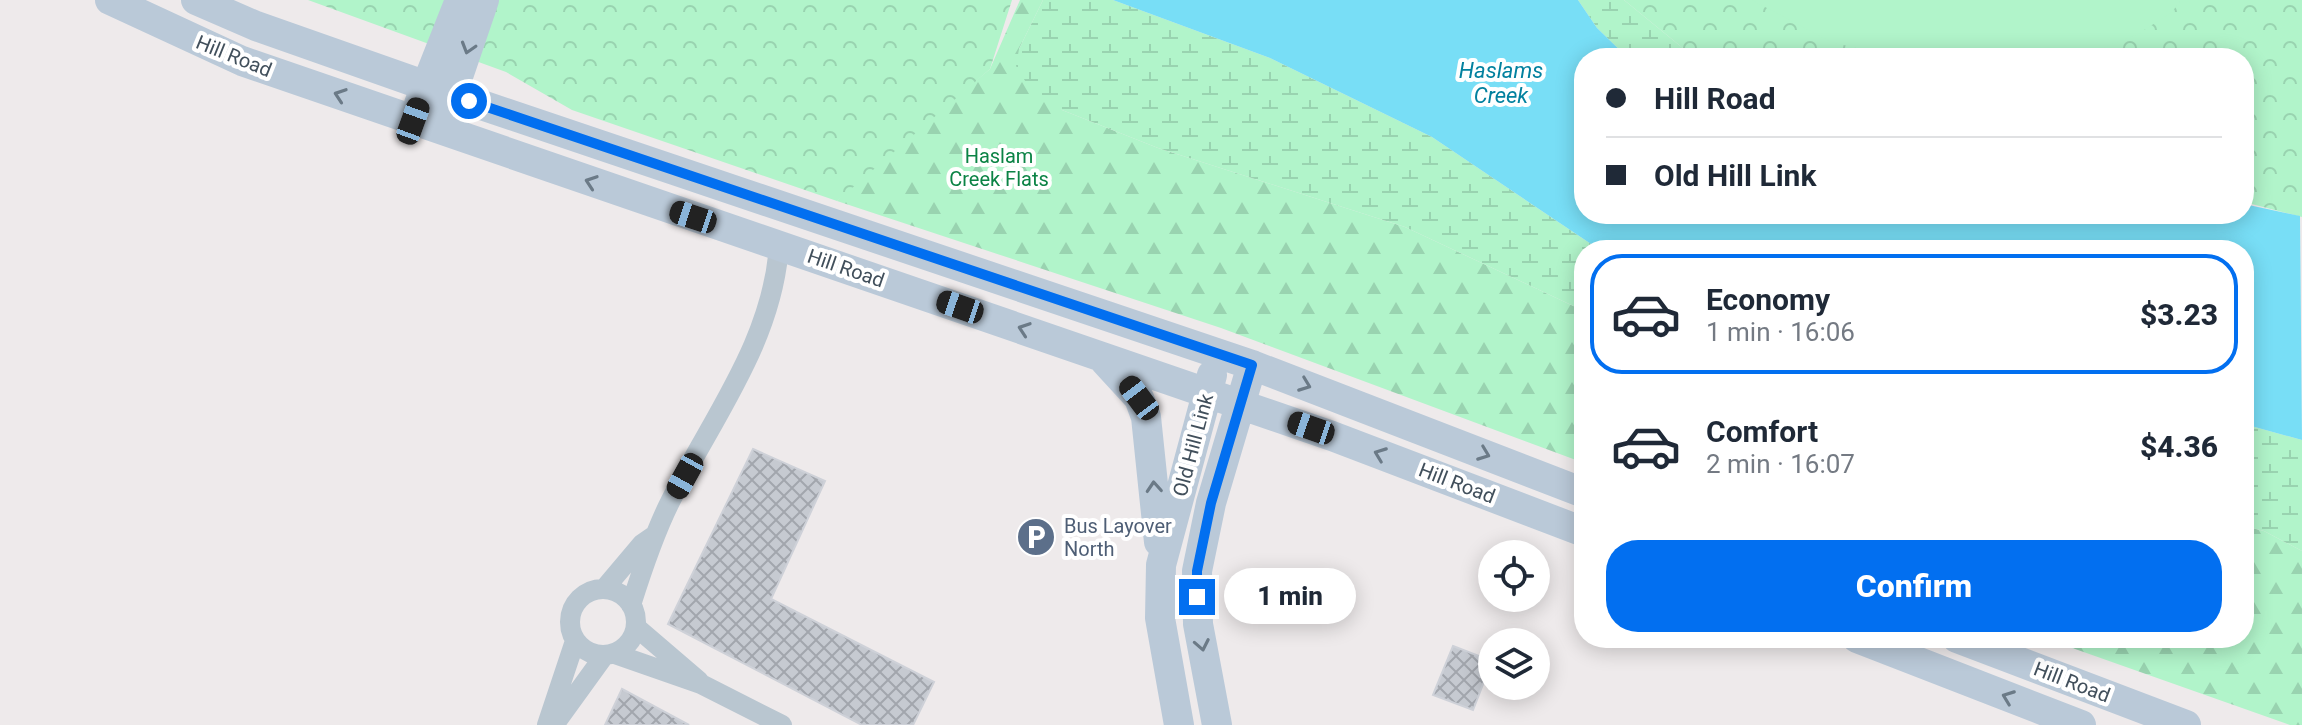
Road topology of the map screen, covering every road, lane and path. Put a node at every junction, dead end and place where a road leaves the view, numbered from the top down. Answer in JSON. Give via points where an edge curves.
{"nodes":[{"id":1,"x":110,"y":0,"type":"edge"},
{"id":2,"x":196,"y":0,"type":"edge"},
{"id":3,"x":460,"y":0,"type":"edge"},
{"id":4,"x":484,"y":0,"type":"edge"},
{"id":5,"x":439,"y":91,"type":"junction"},
{"id":6,"x":426,"y":125,"type":"junction"},
{"id":7,"x":762,"y":200,"type":"junction"},
{"id":8,"x":779,"y":245,"type":"junction"},
{"id":9,"x":1098,"y":354,"type":"junction"},
{"id":10,"x":1217,"y":354,"type":"junction"},
{"id":11,"x":1252,"y":365,"type":"junction"},
{"id":12,"x":1206,"y":393,"type":"junction"},
{"id":13,"x":1238,"y":405,"type":"junction"},
{"id":14,"x":1574,"y":489,"type":"edge"},
{"id":15,"x":1574,"y":528,"type":"edge"},
{"id":16,"x":655,"y":535,"type":"junction"},
{"id":17,"x":1161,"y":565,"type":"junction"},
{"id":18,"x":604,"y":589,"type":"junction"},
{"id":19,"x":631,"y":605,"type":"junction"},
{"id":20,"x":636,"y":627,"type":"junction"},
{"id":21,"x":575,"y":641,"type":"junction"},
{"id":22,"x":1883,"y":648,"type":"edge"},
{"id":23,"x":1983,"y":648,"type":"edge"},
{"id":24,"x":610,"y":655,"type":"junction"},
{"id":25,"x":701,"y":684,"type":"junction"},
{"id":26,"x":547,"y":725,"type":"edge"},
{"id":27,"x":554,"y":725,"type":"edge"},
{"id":28,"x":782,"y":725,"type":"edge"},
{"id":29,"x":1179,"y":725,"type":"edge"},
{"id":30,"x":1217,"y":725,"type":"edge"},
{"id":31,"x":2081,"y":725,"type":"edge"},
{"id":32,"x":2186,"y":725,"type":"edge"}],
"edges":[{"from":6,"to":1,"type":"main road","name":"Hill Road","one_way":true,"via":[[242,61]]},
{"from":2,"to":5,"type":"main road","name":"Hill Road"},
{"from":3,"to":5,"type":"main road"},
{"from":4,"to":5,"type":"main road","one_way":true},
{"from":5,"to":6,"type":"main road"},
{"from":5,"to":7,"type":"main road","name":"Hill Road"},
{"from":8,"to":6,"type":"main road","name":"Hill Road","one_way":true},
{"from":7,"to":8,"type":"main road"},
{"from":7,"to":10,"type":"main road","name":"Hill Road"},
{"from":9,"to":8,"type":"main road","name":"Hill Road","one_way":true},
{"from":8,"to":16,"type":"street","via":[[777,281],[755,347]]},
{"from":9,"to":12,"type":"main road","name":"Hill Road"},
{"from":17,"to":9,"type":"main road","one_way":true,"via":[[1146,417],[1139,398]]},
{"from":10,"to":11,"type":"main road","name":"Hill Road"},
{"from":10,"to":12,"type":"main road","name":"Old Hill Link"},
{"from":11,"to":13,"type":"main road","name":"Old Hill Link"},
{"from":11,"to":14,"type":"main road","name":"Hill Road","one_way":true},
{"from":12,"to":13,"type":"main road","name":"Hill Road"},
{"from":12,"to":17,"type":"main road","name":"Old Hill Link"},
{"from":15,"to":13,"type":"main road","name":"Hill Road","one_way":true},
{"from":13,"to":30,"type":"main road","name":"Old Hill Link","one_way":true,"via":[[1197,571],[1198,624]]},
{"from":16,"to":18,"type":"street"},
{"from":16,"to":19,"type":"street"},
{"from":17,"to":29,"type":"main road","name":"Old Hill Link","via":[[1160,618]]},
{"from":18,"to":19,"type":"street","via":[[624,596]]},
{"from":18,"to":21,"type":"street","via":[[584,594],[571,611]]},
{"from":19,"to":20,"type":"street"},
{"from":20,"to":24,"type":"street","via":[[633,638]]},
{"from":20,"to":25,"type":"street"},
{"from":21,"to":24,"type":"street","via":[[583,650]]},
{"from":21,"to":26,"type":"street"},
{"from":31,"to":22,"type":"main road","name":"Hill Road","one_way":true},
{"from":23,"to":32,"type":"main road","name":"Hill Road"},
{"from":24,"to":25,"type":"street"},
{"from":24,"to":27,"type":"street"},
{"from":25,"to":28,"type":"street"}]}
